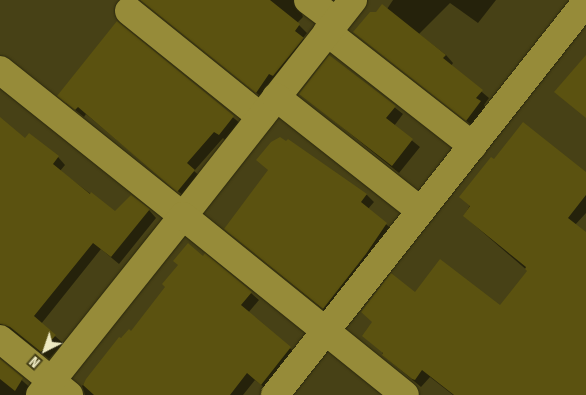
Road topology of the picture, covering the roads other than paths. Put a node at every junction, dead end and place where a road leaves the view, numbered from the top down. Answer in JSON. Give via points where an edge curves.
{"nodes":[{"id":1,"x":308,"y":0,"type":"edge"},
{"id":2,"x":353,"y":0,"type":"edge"},
{"id":3,"x":586,"y":2,"type":"edge"},
{"id":4,"x":129,"y":11,"type":"dead end"},
{"id":5,"x":332,"y":27,"type":"junction"},
{"id":6,"x":0,"y":70,"type":"edge"},
{"id":7,"x":269,"y":107,"type":"junction"},
{"id":8,"x":473,"y":146,"type":"junction"},
{"id":9,"x":421,"y":211,"type":"junction"},
{"id":10,"x":183,"y":216,"type":"junction"},
{"id":11,"x":327,"y":331,"type":"junction"},
{"id":12,"x":0,"y":339,"type":"edge"},
{"id":13,"x":53,"y":390,"type":"edge"},
{"id":14,"x":275,"y":395,"type":"edge"},
{"id":15,"x":404,"y":395,"type":"edge"}],
"edges":[{"from":1,"to":5,"type":"street"},
{"from":2,"to":5,"type":"street"},
{"from":3,"to":8,"type":"street"},
{"from":4,"to":7,"type":"street"},
{"from":5,"to":7,"type":"street"},
{"from":5,"to":8,"type":"street"},
{"from":6,"to":10,"type":"street"},
{"from":7,"to":9,"type":"street"},
{"from":7,"to":10,"type":"street"},
{"from":8,"to":9,"type":"street"},
{"from":9,"to":11,"type":"street"},
{"from":10,"to":11,"type":"street"},
{"from":10,"to":13,"type":"street"},
{"from":11,"to":14,"type":"street"},
{"from":11,"to":15,"type":"street"},
{"from":12,"to":13,"type":"street"}]}
